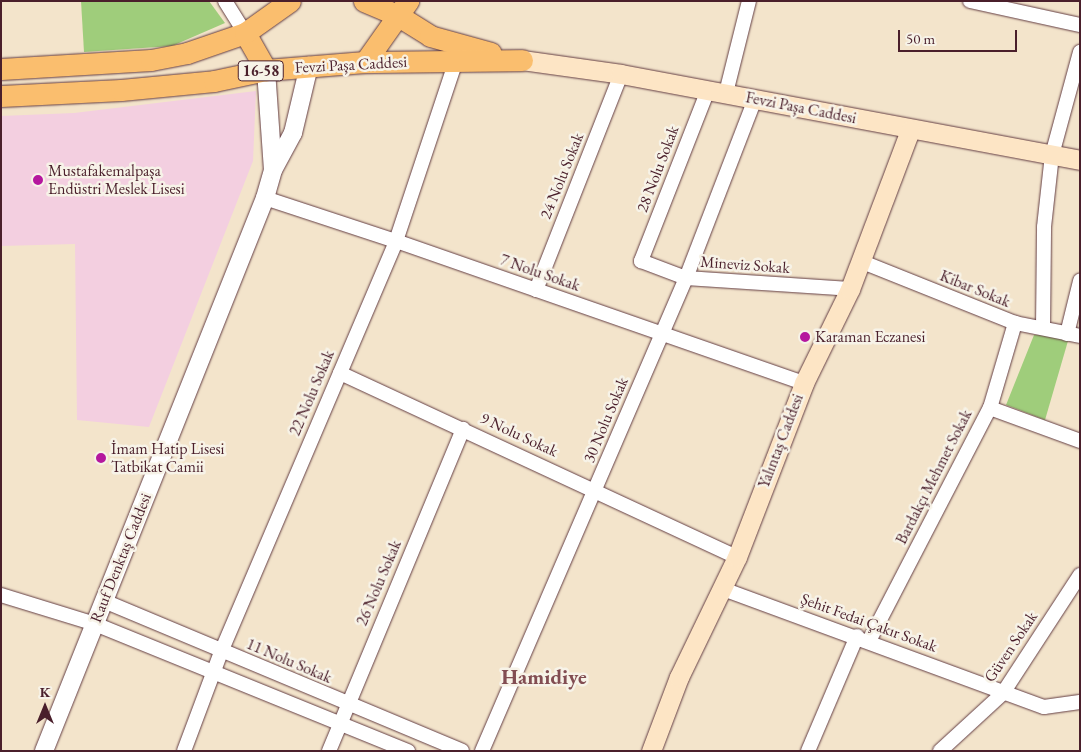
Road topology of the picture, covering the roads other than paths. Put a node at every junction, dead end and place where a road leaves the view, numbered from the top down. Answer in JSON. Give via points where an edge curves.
{"nodes":[{"id":1,"x":225,"y":1,"type":"edge"},
{"id":2,"x":290,"y":1,"type":"edge"},
{"id":3,"x":364,"y":1,"type":"edge"},
{"id":4,"x":749,"y":1,"type":"edge"},
{"id":5,"x":970,"y":1,"type":"edge"},
{"id":6,"x":403,"y":8,"type":"edge"},
{"id":7,"x":1080,"y":24,"type":"edge"},
{"id":8,"x":245,"y":33,"type":"junction"},
{"id":9,"x":1080,"y":52,"type":"edge"},
{"id":10,"x":455,"y":53,"type":"junction"},
{"id":11,"x":522,"y":60,"type":"joint"},
{"id":12,"x":365,"y":62,"type":"junction"},
{"id":13,"x":309,"y":66,"type":"junction"},
{"id":14,"x":1,"y":69,"type":"edge"},
{"id":15,"x":266,"y":70,"type":"junction"},
{"id":16,"x":621,"y":74,"type":"junction"},
{"id":17,"x":717,"y":92,"type":"junction"},
{"id":18,"x":1,"y":96,"type":"edge"},
{"id":19,"x":755,"y":99,"type":"junction"},
{"id":20,"x":910,"y":130,"type":"junction"},
{"id":21,"x":1052,"y":155,"type":"junction"},
{"id":22,"x":1080,"y":160,"type":"edge"},
{"id":23,"x":273,"y":170,"type":"junction"},
{"id":24,"x":265,"y":198,"type":"junction"},
{"id":25,"x":396,"y":240,"type":"junction"},
{"id":26,"x":640,"y":261,"type":"joint"},
{"id":27,"x":860,"y":262,"type":"junction"},
{"id":28,"x":686,"y":278,"type":"junction"},
{"id":29,"x":1080,"y":281,"type":"edge"},
{"id":30,"x":850,"y":289,"type":"junction"},
{"id":31,"x":536,"y":290,"type":"junction"},
{"id":32,"x":1015,"y":324,"type":"junction"},
{"id":33,"x":1044,"y":328,"type":"junction"},
{"id":34,"x":662,"y":334,"type":"junction"},
{"id":35,"x":1073,"y":335,"type":"edge"},
{"id":36,"x":340,"y":373,"type":"junction"},
{"id":37,"x":804,"y":383,"type":"junction"},
{"id":38,"x":990,"y":408,"type":"junction"},
{"id":39,"x":463,"y":429,"type":"junction"},
{"id":40,"x":1080,"y":441,"type":"edge"},
{"id":41,"x":595,"y":489,"type":"junction"},
{"id":42,"x":737,"y":557,"type":"junction"},
{"id":43,"x":1080,"y":575,"type":"edge"},
{"id":44,"x":723,"y":589,"type":"junction"},
{"id":45,"x":1,"y":595,"type":"edge"},
{"id":46,"x":104,"y":601,"type":"junction"},
{"id":47,"x":95,"y":624,"type":"junction"},
{"id":48,"x":863,"y":638,"type":"junction"},
{"id":49,"x":222,"y":652,"type":"junction"},
{"id":50,"x":214,"y":670,"type":"junction"},
{"id":51,"x":1003,"y":693,"type":"junction"},
{"id":52,"x":1080,"y":702,"type":"edge"},
{"id":53,"x":347,"y":705,"type":"junction"},
{"id":54,"x":339,"y":724,"type":"junction"},
{"id":55,"x":44,"y":751,"type":"edge"},
{"id":56,"x":184,"y":751,"type":"edge"},
{"id":57,"x":329,"y":751,"type":"edge"},
{"id":58,"x":408,"y":751,"type":"edge"},
{"id":59,"x":462,"y":751,"type":"edge"},
{"id":60,"x":482,"y":751,"type":"edge"},
{"id":61,"x":652,"y":751,"type":"edge"},
{"id":62,"x":808,"y":751,"type":"edge"},
{"id":63,"x":940,"y":751,"type":"edge"}],
"edges":[{"from":1,"to":8,"type":"street"},
{"from":2,"to":8,"type":"main road","number":"16-58"},
{"from":3,"to":6,"type":"main road","name":"Fevzi Paşa Caddesi","number":"16-58"},
{"from":4,"to":17,"type":"street","name":"28 Nolu Sokak"},
{"from":5,"to":7,"type":"street"},
{"from":6,"to":10,"type":"main road","name":"Fevzi Paşa Caddesi","number":"16-58","via":[[430,36]]},
{"from":6,"to":12,"type":"main road"},
{"from":8,"to":14,"type":"main road","number":"16-58","via":[[187,53],[151,60]]},
{"from":8,"to":15,"type":"main road"},
{"from":9,"to":21,"type":"street"},
{"from":10,"to":11,"type":"main road","name":"Fevzi Paşa Caddesi","number":"16-58"},
{"from":10,"to":12,"type":"main road","name":"Fevzi Paşa Caddesi","number":"16-58"},
{"from":10,"to":25,"type":"street","name":"22 Nolu Sokak"},
{"from":11,"to":16,"type":"main road","name":"Fevzi Paşa Caddesi"},
{"from":12,"to":13,"type":"main road","name":"Fevzi Paşa Caddesi","number":"16-58"},
{"from":13,"to":15,"type":"main road","name":"Fevzi Paşa Caddesi","number":"16-58"},
{"from":13,"to":23,"type":"street","via":[[293,133]]},
{"from":15,"to":18,"type":"main road","name":"Fevzi Paşa Caddesi","number":"16-58","via":[[214,80],[121,90]]},
{"from":15,"to":23,"type":"street"},
{"from":16,"to":17,"type":"main road","name":"Fevzi Paşa Caddesi"},
{"from":16,"to":31,"type":"street","name":"24 Nolu Sokak"},
{"from":17,"to":19,"type":"main road","name":"Fevzi Paşa Caddesi"},
{"from":17,"to":26,"type":"street","name":"28 Nolu Sokak"},
{"from":19,"to":20,"type":"main road","name":"Fevzi Paşa Caddesi"},
{"from":19,"to":28,"type":"street","name":"30 Nolu Sokak"},
{"from":20,"to":21,"type":"main road","name":"Fevzi Paşa Caddesi"},
{"from":20,"to":27,"type":"main road","name":"Yalıntaş Caddesi"},
{"from":21,"to":22,"type":"main road","name":"Fevzi Paşa Caddesi"},
{"from":21,"to":33,"type":"street","via":[[1044,227]]},
{"from":23,"to":24,"type":"street","name":"Rauf Denktaş Caddesi"},
{"from":24,"to":25,"type":"street","name":"7 Nolu Sokak"},
{"from":24,"to":46,"type":"street","name":"Rauf Denktaş Caddesi"},
{"from":25,"to":31,"type":"street","name":"7 Nolu Sokak"},
{"from":25,"to":36,"type":"street","name":"22 Nolu Sokak"},
{"from":26,"to":28,"type":"street","name":"Mineviz Sokak"},
{"from":27,"to":30,"type":"main road","name":"Yalıntaş Caddesi"},
{"from":27,"to":32,"type":"street","name":"Kibar Sokak"},
{"from":28,"to":30,"type":"street","name":"Mineviz Sokak"},
{"from":28,"to":34,"type":"street","name":"30 Nolu Sokak"},
{"from":29,"to":35,"type":"street"},
{"from":30,"to":37,"type":"main road","name":"Yalıntaş Caddesi"},
{"from":31,"to":34,"type":"street","name":"7 Nolu Sokak"},
{"from":32,"to":33,"type":"street","name":"Kibar Sokak"},
{"from":32,"to":38,"type":"street","name":"Bardakçı Mehmet Sokak"},
{"from":33,"to":35,"type":"street","name":"Kibar Sokak"},
{"from":34,"to":37,"type":"street","name":"7 Nolu Sokak"},
{"from":34,"to":41,"type":"street","name":"30 Nolu Sokak"},
{"from":36,"to":39,"type":"street","name":"9 Nolu Sokak"},
{"from":36,"to":49,"type":"street","name":"22 Nolu Sokak"},
{"from":37,"to":42,"type":"main road","name":"Yalıntaş Caddesi"},
{"from":38,"to":40,"type":"street"},
{"from":38,"to":48,"type":"street","name":"Bardakçı Mehmet Sokak"},
{"from":39,"to":41,"type":"street","name":"9 Nolu Sokak"},
{"from":39,"to":53,"type":"street","name":"26 Nolu Sokak"},
{"from":41,"to":42,"type":"street","name":"9 Nolu Sokak"},
{"from":41,"to":60,"type":"street","name":"30 Nolu Sokak"},
{"from":42,"to":44,"type":"main road","name":"Yalıntaş Caddesi"},
{"from":43,"to":51,"type":"street","name":"Güven Sokak"},
{"from":44,"to":48,"type":"street","name":"Şehit Fedai Çakır Sokak"},
{"from":44,"to":61,"type":"main road","name":"Yalıntaş Caddesi","via":[[679,677]]},
{"from":45,"to":47,"type":"street"},
{"from":46,"to":47,"type":"street","name":"Rauf Denktaş Caddesi"},
{"from":46,"to":49,"type":"street","name":"11 Nolu Sokak"},
{"from":47,"to":50,"type":"street"},
{"from":47,"to":55,"type":"street","name":"Rauf Denktaş Caddesi"},
{"from":48,"to":51,"type":"street","name":"Şehit Fedai Çakır Sokak"},
{"from":48,"to":62,"type":"street","name":"Bardakçı Mehmet Sokak"},
{"from":49,"to":50,"type":"street","name":"22 Nolu Sokak"},
{"from":49,"to":53,"type":"street","name":"11 Nolu Sokak"},
{"from":50,"to":54,"type":"street"},
{"from":50,"to":56,"type":"street","name":"22 Nolu Sokak"},
{"from":51,"to":52,"type":"street","name":"Şehit Fedai Çakır Sokak","via":[[1044,707]]},
{"from":51,"to":63,"type":"street","name":"Güven Sokak"},
{"from":53,"to":54,"type":"street","name":"26 Nolu Sokak"},
{"from":53,"to":59,"type":"street","name":"11 Nolu Sokak"},
{"from":54,"to":57,"type":"street","name":"26 Nolu Sokak"},
{"from":54,"to":58,"type":"street"}]}
